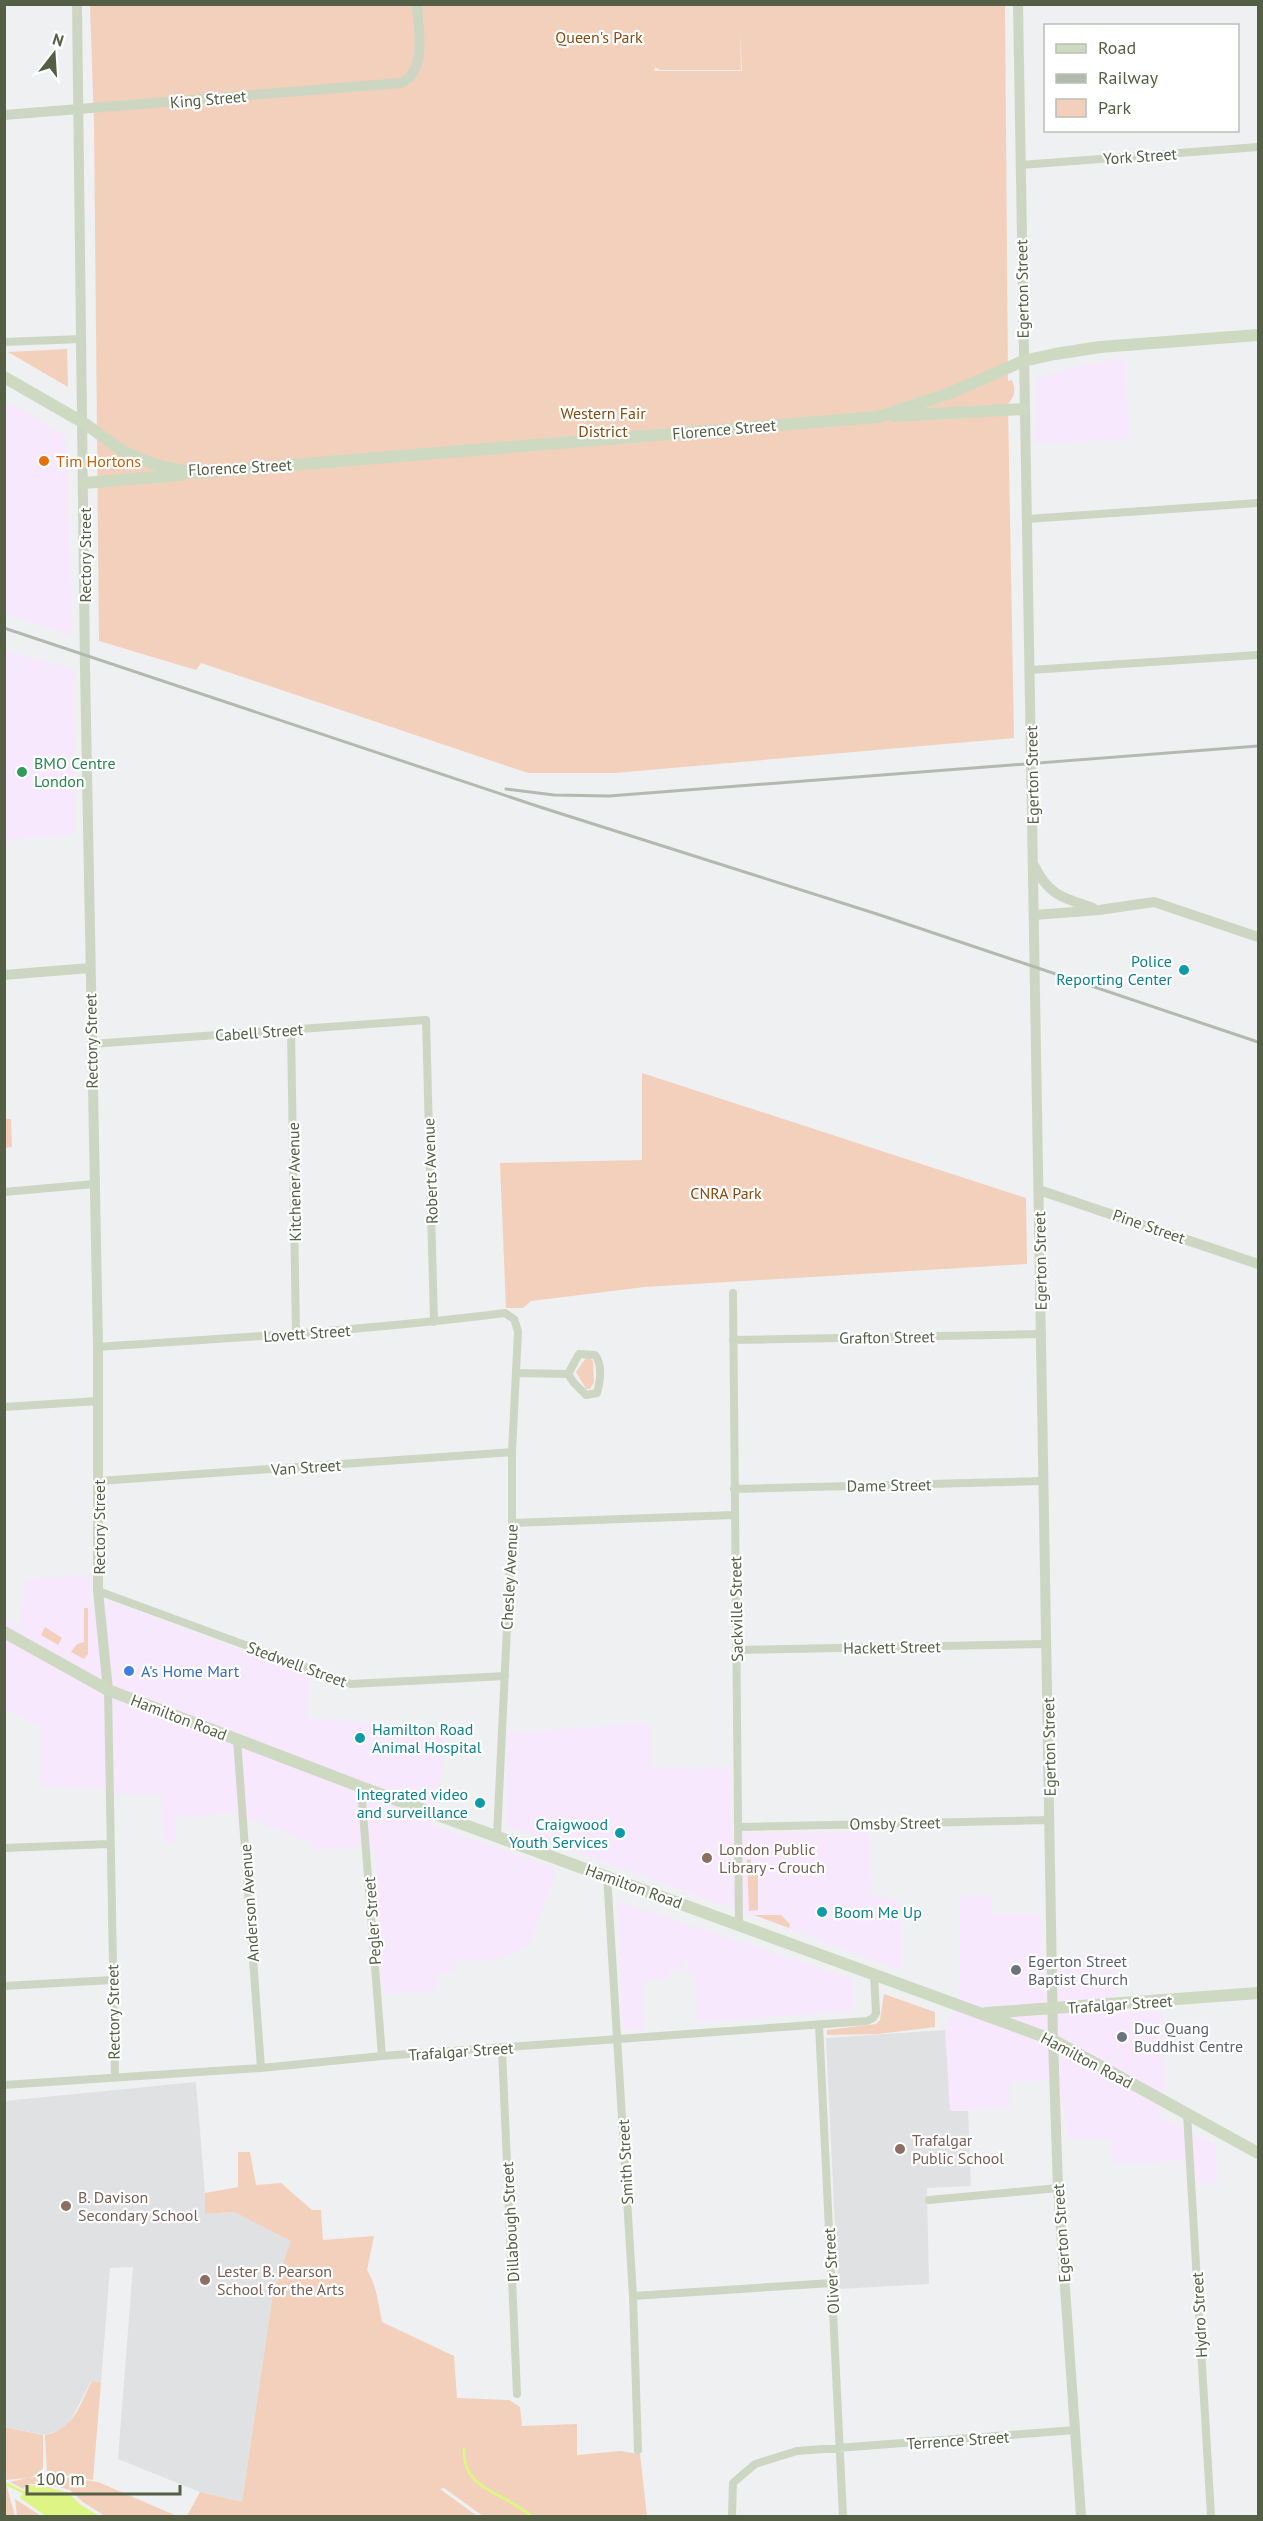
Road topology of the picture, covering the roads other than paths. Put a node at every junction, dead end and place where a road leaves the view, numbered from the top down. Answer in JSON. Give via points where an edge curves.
{"nodes":[{"id":1,"x":77,"y":4,"type":"edge"},
{"id":2,"x":417,"y":4,"type":"edge"},
{"id":3,"x":1018,"y":4,"type":"edge"},
{"id":4,"x":79,"y":109,"type":"junction"},
{"id":5,"x":4,"y":115,"type":"edge"},
{"id":6,"x":1258,"y":147,"type":"edge"},
{"id":7,"x":1021,"y":165,"type":"junction"},
{"id":8,"x":1258,"y":335,"type":"edge"},
{"id":9,"x":81,"y":339,"type":"junction"},
{"id":10,"x":4,"y":342,"type":"edge"},
{"id":11,"x":1023,"y":361,"type":"junction"},
{"id":12,"x":4,"y":377,"type":"edge"},
{"id":13,"x":1024,"y":410,"type":"junction"},
{"id":14,"x":878,"y":417,"type":"junction"},
{"id":15,"x":84,"y":423,"type":"junction"},
{"id":16,"x":194,"y":473,"type":"junction"},
{"id":17,"x":84,"y":483,"type":"junction"},
{"id":18,"x":1258,"y":503,"type":"edge"},
{"id":19,"x":1027,"y":519,"type":"junction"},
{"id":20,"x":1258,"y":655,"type":"edge"},
{"id":21,"x":1030,"y":670,"type":"junction"},
{"id":22,"x":1034,"y":864,"type":"junction"},
{"id":23,"x":1099,"y":910,"type":"junction"},
{"id":24,"x":1035,"y":915,"type":"junction"},
{"id":25,"x":1258,"y":937,"type":"edge"},
{"id":26,"x":90,"y":968,"type":"junction"},
{"id":27,"x":4,"y":975,"type":"edge"},
{"id":28,"x":426,"y":1020,"type":"joint"},
{"id":29,"x":291,"y":1030,"type":"junction"},
{"id":30,"x":91,"y":1044,"type":"junction"},
{"id":31,"x":94,"y":1184,"type":"junction"},
{"id":32,"x":1039,"y":1190,"type":"junction"},
{"id":33,"x":4,"y":1192,"type":"edge"},
{"id":34,"x":1258,"y":1264,"type":"edge"},
{"id":35,"x":733,"y":1293,"type":"dead end"},
{"id":36,"x":514,"y":1319,"type":"joint"},
{"id":37,"x":434,"y":1322,"type":"junction"},
{"id":38,"x":296,"y":1334,"type":"junction"},
{"id":39,"x":1042,"y":1334,"type":"junction"},
{"id":40,"x":733,"y":1340,"type":"junction"},
{"id":41,"x":98,"y":1347,"type":"junction"},
{"id":42,"x":516,"y":1373,"type":"junction"},
{"id":43,"x":568,"y":1374,"type":"junction"},
{"id":44,"x":98,"y":1401,"type":"junction"},
{"id":45,"x":4,"y":1407,"type":"edge"},
{"id":46,"x":513,"y":1452,"type":"junction"},
{"id":47,"x":99,"y":1481,"type":"junction"},
{"id":48,"x":1044,"y":1481,"type":"junction"},
{"id":49,"x":734,"y":1489,"type":"junction"},
{"id":50,"x":734,"y":1515,"type":"junction"},
{"id":51,"x":512,"y":1523,"type":"junction"},
{"id":52,"x":98,"y":1591,"type":"junction"},
{"id":53,"x":4,"y":1632,"type":"edge"},
{"id":54,"x":1047,"y":1644,"type":"junction"},
{"id":55,"x":737,"y":1650,"type":"junction"},
{"id":56,"x":505,"y":1676,"type":"junction"},
{"id":57,"x":108,"y":1690,"type":"junction"},
{"id":58,"x":237,"y":1739,"type":"junction"},
{"id":59,"x":361,"y":1787,"type":"junction"},
{"id":60,"x":1050,"y":1820,"type":"junction"},
{"id":61,"x":739,"y":1827,"type":"junction"},
{"id":62,"x":498,"y":1836,"type":"junction"},
{"id":63,"x":109,"y":1844,"type":"junction"},
{"id":64,"x":4,"y":1848,"type":"edge"},
{"id":65,"x":607,"y":1875,"type":"junction"},
{"id":66,"x":739,"y":1925,"type":"junction"},
{"id":67,"x":874,"y":1974,"type":"junction"},
{"id":68,"x":113,"y":1980,"type":"junction"},
{"id":69,"x":4,"y":1986,"type":"edge"},
{"id":70,"x":1258,"y":1993,"type":"edge"},
{"id":71,"x":1053,"y":2009,"type":"junction"},
{"id":72,"x":982,"y":2013,"type":"junction"},
{"id":73,"x":819,"y":2025,"type":"junction"},
{"id":74,"x":617,"y":2039,"type":"junction"},
{"id":75,"x":1053,"y":2040,"type":"junction"},
{"id":76,"x":502,"y":2049,"type":"junction"},
{"id":77,"x":382,"y":2056,"type":"junction"},
{"id":78,"x":261,"y":2068,"type":"junction"},
{"id":79,"x":115,"y":2077,"type":"junction"},
{"id":80,"x":4,"y":2085,"type":"edge"},
{"id":81,"x":1187,"y":2114,"type":"junction"},
{"id":82,"x":1258,"y":2153,"type":"edge"},
{"id":83,"x":1058,"y":2188,"type":"junction"},
{"id":84,"x":929,"y":2200,"type":"dead end"},
{"id":85,"x":832,"y":2283,"type":"junction"},
{"id":86,"x":633,"y":2296,"type":"junction"},
{"id":87,"x":517,"y":2394,"type":"dead end"},
{"id":88,"x":1076,"y":2430,"type":"junction"},
{"id":89,"x":840,"y":2449,"type":"junction"},
{"id":90,"x":638,"y":2450,"type":"dead end"},
{"id":91,"x":732,"y":2517,"type":"edge"},
{"id":92,"x":843,"y":2517,"type":"edge"},
{"id":93,"x":1081,"y":2517,"type":"edge"},
{"id":94,"x":1211,"y":2517,"type":"edge"}],
"edges":[{"from":1,"to":4,"type":"street","name":"Rectory Street"},
{"from":2,"to":4,"type":"street","name":"King Street","via":[[416,68],[401,83]]},
{"from":3,"to":7,"type":"street","name":"Egerton Street"},
{"from":4,"to":5,"type":"street","name":"King Street"},
{"from":4,"to":9,"type":"street","name":"Rectory Street"},
{"from":6,"to":7,"type":"street","name":"York Street"},
{"from":7,"to":11,"type":"street","name":"Egerton Street"},
{"from":8,"to":11,"type":"main road","name":"Florence Street","via":[[1100,347]]},
{"from":9,"to":10,"type":"street"},
{"from":9,"to":15,"type":"street","name":"Rectory Street"},
{"from":11,"to":13,"type":"street","name":"Egerton Street"},
{"from":11,"to":14,"type":"main road","name":"Florence Street","via":[[950,393]]},
{"from":12,"to":15,"type":"main road"},
{"from":13,"to":14,"type":"main road"},
{"from":13,"to":19,"type":"street","name":"Egerton Street"},
{"from":14,"to":16,"type":"main road","name":"Florence Street"},
{"from":15,"to":16,"type":"main road","name":"Florence Street","via":[[124,452],[159,466]]},
{"from":15,"to":17,"type":"street","name":"Rectory Street"},
{"from":16,"to":17,"type":"main road"},
{"from":17,"to":26,"type":"street","name":"Rectory Street"},
{"from":18,"to":19,"type":"street"},
{"from":19,"to":21,"type":"street","name":"Egerton Street"},
{"from":20,"to":21,"type":"street"},
{"from":21,"to":22,"type":"street","name":"Egerton Street"},
{"from":22,"to":23,"type":"street","via":[[1046,886],[1057,895]]},
{"from":22,"to":24,"type":"street","name":"Egerton Street"},
{"from":23,"to":24,"type":"street"},
{"from":23,"to":25,"type":"street","via":[[1154,902]]},
{"from":24,"to":32,"type":"street","name":"Egerton Street"},
{"from":26,"to":27,"type":"street"},
{"from":26,"to":30,"type":"street","name":"Rectory Street"},
{"from":28,"to":29,"type":"street","name":"Cabell Street"},
{"from":28,"to":37,"type":"street","name":"Roberts Avenue"},
{"from":29,"to":30,"type":"street","name":"Cabell Street"},
{"from":29,"to":38,"type":"street","name":"Kitchener Avenue"},
{"from":30,"to":31,"type":"street","name":"Rectory Street"},
{"from":31,"to":33,"type":"street"},
{"from":31,"to":41,"type":"street","name":"Rectory Street"},
{"from":32,"to":34,"type":"street","name":"Pine Street"},
{"from":32,"to":39,"type":"street","name":"Egerton Street"},
{"from":35,"to":40,"type":"street","name":"Sackville Street"},
{"from":36,"to":37,"type":"street","name":"Lovett Street","via":[[505,1313]]},
{"from":36,"to":42,"type":"street","name":"Chesley Avenue","via":[[518,1331]]},
{"from":37,"to":38,"type":"street","name":"Lovett Street"},
{"from":38,"to":41,"type":"street","name":"Lovett Street"},
{"from":39,"to":40,"type":"street","name":"Grafton Street"},
{"from":39,"to":48,"type":"street","name":"Egerton Street"},
{"from":40,"to":49,"type":"street","name":"Sackville Street"},
{"from":41,"to":44,"type":"street","name":"Rectory Street"},
{"from":42,"to":43,"type":"street"},
{"from":42,"to":46,"type":"street","name":"Chesley Avenue"},
{"from":43,"to":43,"type":"street","via":[[586,1395],[597,1394],[600,1371],[595,1354],[579,1354]]},
{"from":44,"to":45,"type":"street"},
{"from":44,"to":47,"type":"street","name":"Rectory Street"},
{"from":46,"to":47,"type":"street","name":"Van Street"},
{"from":46,"to":51,"type":"street","name":"Chesley Avenue"},
{"from":47,"to":52,"type":"street","name":"Rectory Street"},
{"from":48,"to":49,"type":"street","name":"Dame Street"},
{"from":48,"to":54,"type":"street","name":"Egerton Street"},
{"from":49,"to":50,"type":"street","name":"Sackville Street"},
{"from":50,"to":51,"type":"street"},
{"from":50,"to":55,"type":"street","name":"Sackville Street"},
{"from":51,"to":56,"type":"street","name":"Chesley Avenue"},
{"from":52,"to":56,"type":"street","name":"Stedwell Street","via":[[351,1684]]},
{"from":52,"to":57,"type":"street","name":"Rectory Street"},
{"from":53,"to":57,"type":"main road","name":"Hamilton Road"},
{"from":54,"to":55,"type":"street","name":"Hackett Street"},
{"from":54,"to":60,"type":"street","name":"Egerton Street"},
{"from":55,"to":61,"type":"street","name":"Sackville Street"},
{"from":56,"to":62,"type":"street","name":"Chesley Avenue"},
{"from":57,"to":58,"type":"main road","name":"Hamilton Road"},
{"from":57,"to":63,"type":"street","name":"Rectory Street"},
{"from":58,"to":59,"type":"main road","name":"Hamilton Road"},
{"from":58,"to":78,"type":"street","name":"Anderson Avenue"},
{"from":59,"to":62,"type":"main road","name":"Hamilton Road"},
{"from":59,"to":77,"type":"street","name":"Pegler Street"},
{"from":60,"to":61,"type":"street","name":"Omsby Street"},
{"from":60,"to":71,"type":"street","name":"Egerton Street"},
{"from":61,"to":66,"type":"street","name":"Sackville Street"},
{"from":62,"to":65,"type":"main road","name":"Hamilton Road"},
{"from":63,"to":64,"type":"street"},
{"from":63,"to":68,"type":"street","name":"Rectory Street"},
{"from":65,"to":66,"type":"main road","name":"Hamilton Road"},
{"from":65,"to":74,"type":"street","name":"Smith Street"},
{"from":66,"to":67,"type":"main road","name":"Hamilton Road"},
{"from":67,"to":72,"type":"main road","name":"Hamilton Road"},
{"from":67,"to":73,"type":"street","name":"Trafalgar Street","via":[[873,2018]]},
{"from":68,"to":69,"type":"street"},
{"from":68,"to":79,"type":"street","name":"Rectory Street"},
{"from":70,"to":71,"type":"main road","name":"Trafalgar Street"},
{"from":71,"to":72,"type":"main road","name":"Trafalgar Street"},
{"from":71,"to":75,"type":"street","name":"Egerton Street"},
{"from":72,"to":75,"type":"main road","name":"Hamilton Road"},
{"from":73,"to":74,"type":"street","name":"Trafalgar Street"},
{"from":73,"to":85,"type":"street","name":"Oliver Street"},
{"from":74,"to":76,"type":"street","name":"Trafalgar Street"},
{"from":74,"to":86,"type":"street","name":"Smith Street"},
{"from":75,"to":81,"type":"main road","name":"Hamilton Road"},
{"from":75,"to":83,"type":"street","name":"Egerton Street"},
{"from":76,"to":77,"type":"street","name":"Trafalgar Street"},
{"from":76,"to":87,"type":"street","name":"Dillabough Street"},
{"from":77,"to":78,"type":"street","name":"Trafalgar Street"},
{"from":78,"to":79,"type":"street","name":"Trafalgar Street"},
{"from":79,"to":80,"type":"street","name":"Trafalgar Street"},
{"from":81,"to":82,"type":"main road","name":"Hamilton Road"},
{"from":81,"to":94,"type":"street","name":"Hydro Street"},
{"from":83,"to":84,"type":"street"},
{"from":83,"to":88,"type":"street","name":"Egerton Street"},
{"from":85,"to":86,"type":"street"},
{"from":85,"to":89,"type":"street","name":"Oliver Street"},
{"from":86,"to":90,"type":"street","name":"Smith Street"},
{"from":88,"to":89,"type":"street","name":"Terrence Street"},
{"from":88,"to":93,"type":"street","name":"Egerton Street"},
{"from":89,"to":91,"type":"street","name":"Terrence Street","via":[[797,2451],[755,2464],[733,2484]]},
{"from":89,"to":92,"type":"street","name":"Oliver Street"}]}
